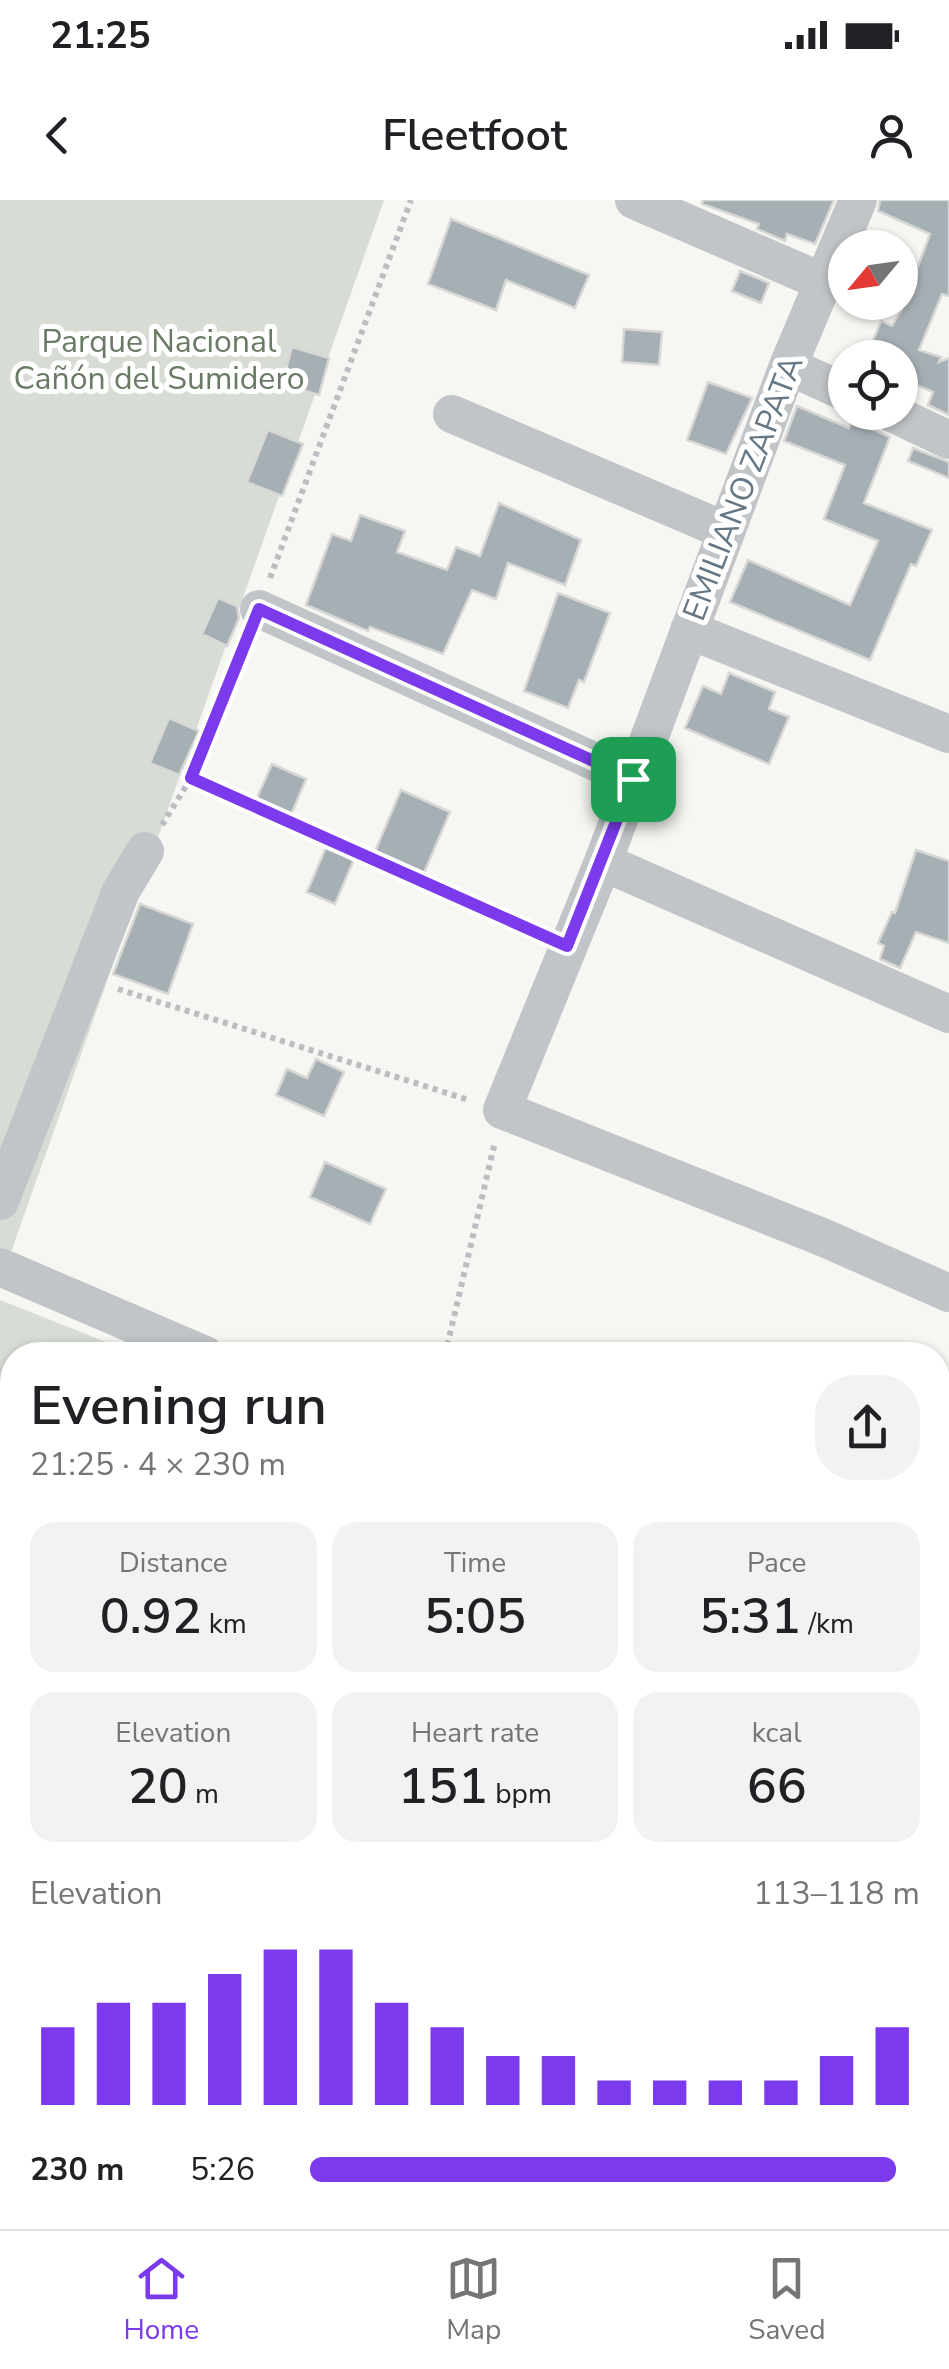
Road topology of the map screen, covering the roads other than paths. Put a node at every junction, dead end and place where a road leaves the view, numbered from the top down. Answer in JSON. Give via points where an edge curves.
{"nodes":[{"id":1,"x":634,"y":200,"type":"edge"},
{"id":2,"x":858,"y":200,"type":"edge"},
{"id":3,"x":823,"y":282,"type":"junction"},
{"id":4,"x":788,"y":366,"type":"junction"},
{"id":5,"x":828,"y":384,"type":"edge"},
{"id":6,"x":452,"y":414,"type":"dead end"},
{"id":7,"x":918,"y":425,"type":"edge"},
{"id":8,"x":949,"y":440,"type":"edge"},
{"id":9,"x":726,"y":530,"type":"junction"},
{"id":10,"x":259,"y":609,"type":"road end"},
{"id":11,"x":689,"y":630,"type":"junction"},
{"id":12,"x":949,"y":734,"type":"edge"},
{"id":13,"x":633,"y":779,"type":"junction"},
{"id":14,"x":145,"y":852,"type":"road end"},
{"id":15,"x":604,"y":862,"type":"junction"},
{"id":16,"x":949,"y":1014,"type":"edge"},
{"id":17,"x":0,"y":1200,"type":"edge"},
{"id":18,"x":0,"y":1267,"type":"edge"},
{"id":19,"x":949,"y":1292,"type":"edge"},
{"id":20,"x":162,"y":1342,"type":"edge"}],
"edges":[{"from":1,"to":3,"type":"street"},
{"from":2,"to":3,"type":"street","name":"EMILIANO ZAPATA"},
{"from":3,"to":4,"type":"street","name":"EMILIANO ZAPATA"},
{"from":4,"to":5,"type":"street"},
{"from":4,"to":9,"type":"street","name":"EMILIANO ZAPATA"},
{"from":6,"to":9,"type":"street"},
{"from":7,"to":8,"type":"street"},
{"from":9,"to":11,"type":"street","name":"EMILIANO ZAPATA"},
{"from":10,"to":13,"type":"street"},
{"from":11,"to":12,"type":"street"},
{"from":11,"to":13,"type":"street","name":"EMILIANO ZAPATA"},
{"from":13,"to":15,"type":"street","name":"EMILIANO ZAPATA"},
{"from":14,"to":17,"type":"street","via":[[122,892]]},
{"from":15,"to":16,"type":"street"},
{"from":15,"to":19,"type":"street","name":"EMILIANO ZAPATA","via":[[502,1110]]},
{"from":18,"to":20,"type":"street"}]}
